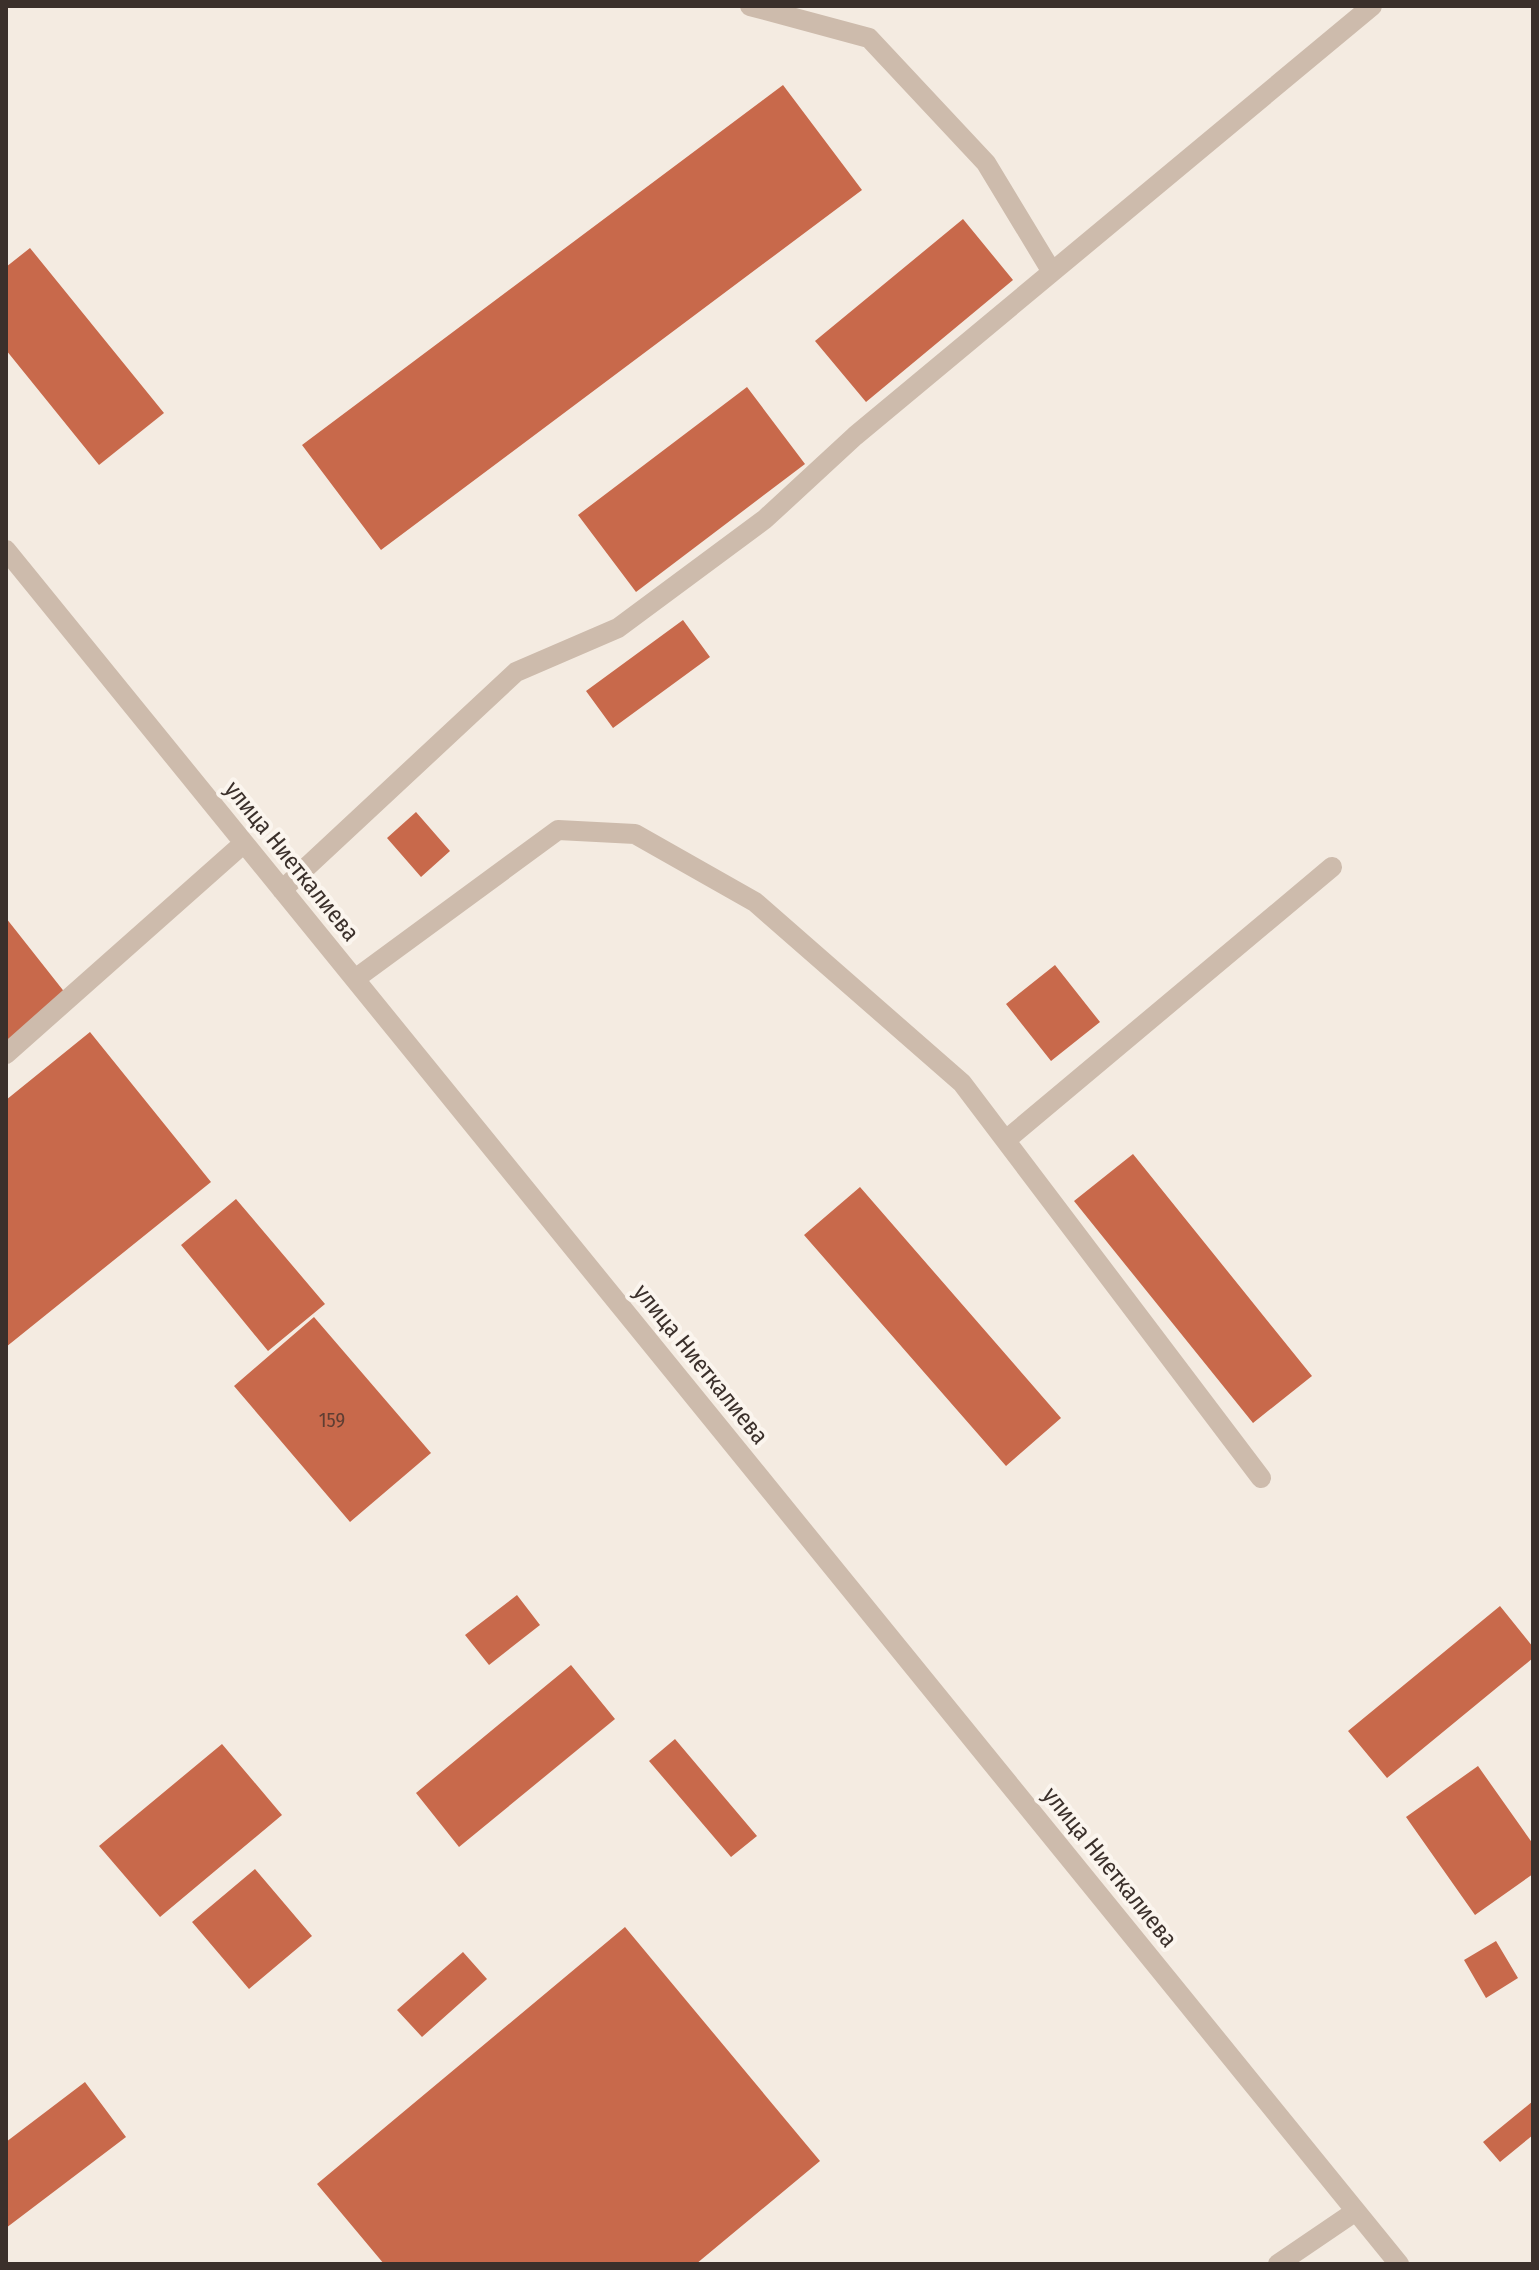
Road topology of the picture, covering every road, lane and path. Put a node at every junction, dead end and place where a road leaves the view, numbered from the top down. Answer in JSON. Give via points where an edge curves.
{"nodes":[{"id":1,"x":750,"y":6,"type":"edge"},
{"id":2,"x":1372,"y":6,"type":"edge"},
{"id":3,"x":1052,"y":272,"type":"junction"},
{"id":4,"x":6,"y":550,"type":"edge"},
{"id":5,"x":244,"y":843,"type":"junction"},
{"id":6,"x":1332,"y":867,"type":"dead end"},
{"id":7,"x":282,"y":890,"type":"junction"},
{"id":8,"x":355,"y":979,"type":"junction"},
{"id":9,"x":6,"y":1054,"type":"edge"},
{"id":10,"x":1006,"y":1140,"type":"junction"},
{"id":11,"x":1261,"y":1478,"type":"dead end"},
{"id":12,"x":1356,"y":2211,"type":"junction"},
{"id":13,"x":1278,"y":2264,"type":"edge"},
{"id":14,"x":1399,"y":2264,"type":"edge"}],
"edges":[{"from":1,"to":3,"type":"street","via":[[869,38],[986,163]]},
{"from":2,"to":3,"type":"street"},
{"from":3,"to":7,"type":"street","via":[[753,528],[618,628],[516,672]]},
{"from":4,"to":5,"type":"street","name":"улица Ниеткалиева"},
{"from":5,"to":7,"type":"street","name":"улица Ниеткалиева"},
{"from":5,"to":9,"type":"street"},
{"from":6,"to":10,"type":"street"},
{"from":7,"to":8,"type":"street","name":"улица Ниеткалиева"},
{"from":8,"to":10,"type":"street","via":[[558,830],[635,834],[755,902],[962,1083]]},
{"from":8,"to":12,"type":"street","name":"улица Ниеткалиева"},
{"from":10,"to":11,"type":"street"},
{"from":12,"to":13,"type":"street"},
{"from":12,"to":14,"type":"street","name":"улица Ниеткалиева"}]}
